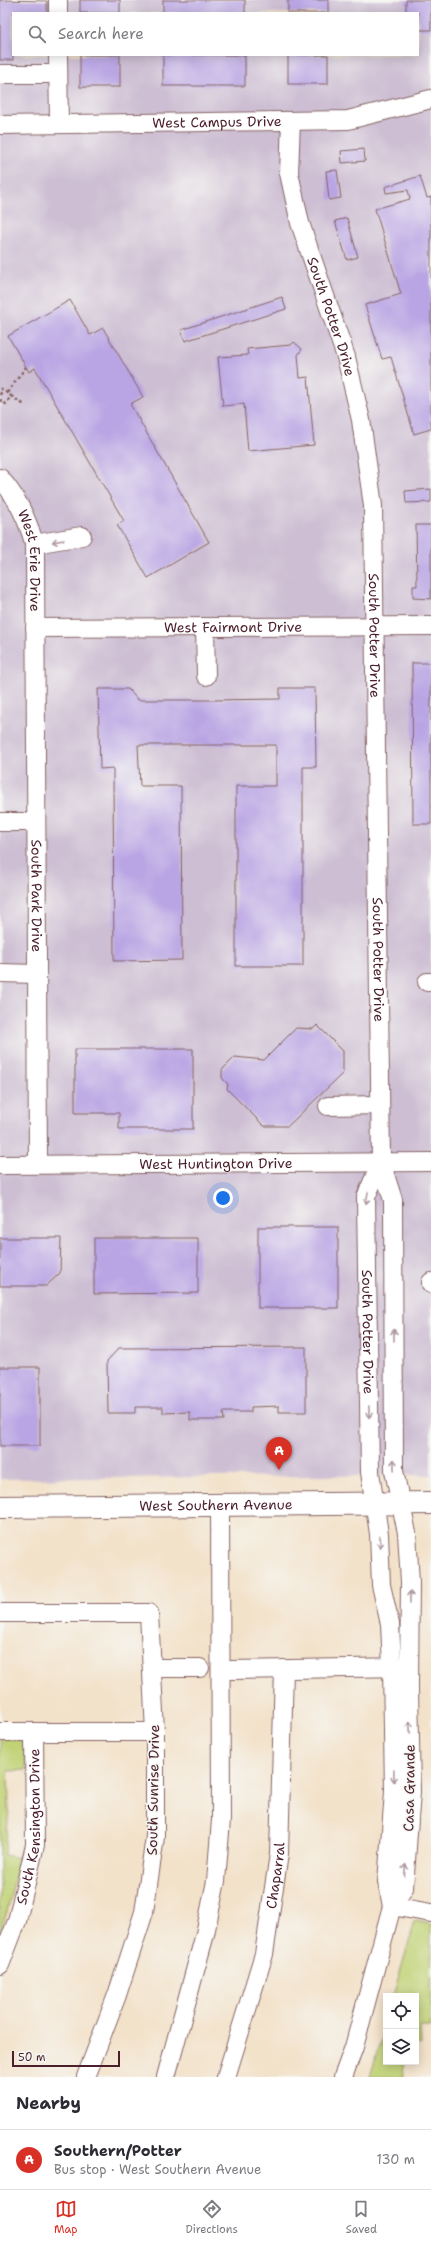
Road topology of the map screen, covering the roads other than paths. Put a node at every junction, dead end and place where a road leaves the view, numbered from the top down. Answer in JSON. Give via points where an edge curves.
{"nodes":[{"id":1,"x":58,"y":0,"type":"edge"},
{"id":2,"x":58,"y":12,"type":"edge"},
{"id":3,"x":58,"y":56,"type":"edge"},
{"id":4,"x":0,"y":74,"type":"edge"},
{"id":5,"x":58,"y":74,"type":"junction"},
{"id":6,"x":431,"y":99,"type":"edge"},
{"id":7,"x":291,"y":121,"type":"junction"},
{"id":8,"x":59,"y":124,"type":"junction"},
{"id":9,"x":0,"y":125,"type":"edge"},
{"id":10,"x":0,"y":478,"type":"edge"},
{"id":11,"x":82,"y":536,"type":"dead end"},
{"id":12,"x":34,"y":544,"type":"junction"},
{"id":13,"x":374,"y":626,"type":"junction"},
{"id":14,"x":431,"y":626,"type":"edge"},
{"id":15,"x":205,"y":627,"type":"junction"},
{"id":16,"x":35,"y":628,"type":"junction"},
{"id":17,"x":206,"y":676,"type":"dead end"},
{"id":18,"x":0,"y":822,"type":"edge"},
{"id":19,"x":35,"y":822,"type":"junction"},
{"id":20,"x":0,"y":972,"type":"edge"},
{"id":21,"x":36,"y":974,"type":"junction"},
{"id":22,"x":380,"y":1105,"type":"junction"},
{"id":23,"x":328,"y":1106,"type":"dead end"},
{"id":24,"x":381,"y":1162,"type":"junction"},
{"id":25,"x":431,"y":1162,"type":"edge"},
{"id":26,"x":38,"y":1164,"type":"junction"},
{"id":27,"x":0,"y":1165,"type":"edge"},
{"id":28,"x":431,"y":1503,"type":"edge"},
{"id":29,"x":220,"y":1504,"type":"junction"},
{"id":30,"x":375,"y":1504,"type":"junction"},
{"id":31,"x":401,"y":1504,"type":"junction"},
{"id":32,"x":0,"y":1507,"type":"edge"},
{"id":33,"x":0,"y":1613,"type":"edge"},
{"id":34,"x":401,"y":1667,"type":"junction"},
{"id":35,"x":152,"y":1668,"type":"junction"},
{"id":36,"x":200,"y":1668,"type":"dead end"},
{"id":37,"x":284,"y":1669,"type":"junction"},
{"id":38,"x":231,"y":1670,"type":"dead end"},
{"id":39,"x":0,"y":1732,"type":"edge"},
{"id":40,"x":34,"y":1732,"type":"junction"},
{"id":41,"x":155,"y":1732,"type":"junction"},
{"id":42,"x":392,"y":1906,"type":"junction"},
{"id":43,"x":431,"y":1913,"type":"edge"},
{"id":44,"x":0,"y":1965,"type":"edge"},
{"id":45,"x":86,"y":2077,"type":"edge"},
{"id":46,"x":166,"y":2077,"type":"edge"},
{"id":47,"x":226,"y":2077,"type":"edge"},
{"id":48,"x":343,"y":2077,"type":"edge"}],
"edges":[{"from":1,"to":2,"type":"street"},
{"from":3,"to":5,"type":"street"},
{"from":4,"to":5,"type":"street"},
{"from":5,"to":8,"type":"street"},
{"from":6,"to":7,"type":"street","name":"West Campus Drive","via":[[348,120]]},
{"from":7,"to":8,"type":"street","name":"West Campus Drive"},
{"from":7,"to":13,"type":"street","name":"South Potter Drive","via":[[289,173],[300,223],[346,357],[368,464],[373,506]]},
{"from":8,"to":9,"type":"street","name":"West Campus Drive"},
{"from":10,"to":12,"type":"street","name":"West Erie Drive","via":[[8,486],[26,518]]},
{"from":11,"to":12,"type":"street","one_way":true},
{"from":12,"to":16,"type":"street","name":"West Erie Drive"},
{"from":13,"to":14,"type":"street","name":"West Fairmont Drive"},
{"from":13,"to":15,"type":"street","name":"West Fairmont Drive"},
{"from":13,"to":22,"type":"street","name":"South Potter Drive"},
{"from":15,"to":16,"type":"street","name":"West Fairmont Drive"},
{"from":15,"to":17,"type":"street"},
{"from":16,"to":19,"type":"street","name":"South Park Drive"},
{"from":18,"to":19,"type":"street"},
{"from":19,"to":21,"type":"street","name":"South Park Drive"},
{"from":20,"to":21,"type":"street"},
{"from":21,"to":26,"type":"street","name":"South Park Drive"},
{"from":22,"to":23,"type":"street"},
{"from":22,"to":24,"type":"street","name":"South Potter Drive"},
{"from":24,"to":25,"type":"street","name":"West Huntington Drive"},
{"from":24,"to":26,"type":"street","name":"West Huntington Drive"},
{"from":24,"to":30,"type":"street","name":"South Potter Drive","one_way":true,"via":[[366,1197],[370,1472]]},
{"from":31,"to":24,"type":"street","name":"South Potter Drive","one_way":true,"via":[[394,1471],[393,1200]]},
{"from":26,"to":27,"type":"street","name":"West Huntington Drive"},
{"from":28,"to":31,"type":"main road","name":"West Southern Avenue"},
{"from":29,"to":30,"type":"main road","name":"West Southern Avenue"},
{"from":29,"to":32,"type":"main road","name":"West Southern Avenue"},
{"from":29,"to":46,"type":"street","via":[[221,1820],[216,1881],[205,1934]]},
{"from":30,"to":31,"type":"main road","name":"West Southern Avenue"},
{"from":30,"to":34,"type":"street","name":"Casa Grande","one_way":true,"via":[[381,1585]]},
{"from":34,"to":31,"type":"street","name":"Casa Grande","one_way":true,"via":[[410,1582],[407,1533]]},
{"from":33,"to":35,"type":"street","name":"South Sunrise Drive","via":[[149,1613]]},
{"from":34,"to":37,"type":"street"},
{"from":34,"to":42,"type":"street","name":"Casa Grande","via":[[412,1792],[404,1888]]},
{"from":35,"to":36,"type":"street"},
{"from":35,"to":41,"type":"street","name":"South Sunrise Drive"},
{"from":37,"to":38,"type":"street"},
{"from":37,"to":47,"type":"street","name":"Chaparral","via":[[279,1854],[264,1954]]},
{"from":39,"to":40,"type":"street"},
{"from":40,"to":41,"type":"street"},
{"from":40,"to":44,"type":"street","name":"South Kensington Drive","via":[[36,1845],[17,1921]]},
{"from":41,"to":45,"type":"street","name":"South Sunrise Drive","via":[[155,1837],[144,1912],[117,1995]]},
{"from":42,"to":43,"type":"street"},
{"from":42,"to":48,"type":"street","name":"Casa Grande","via":[[354,2046]]}]}
